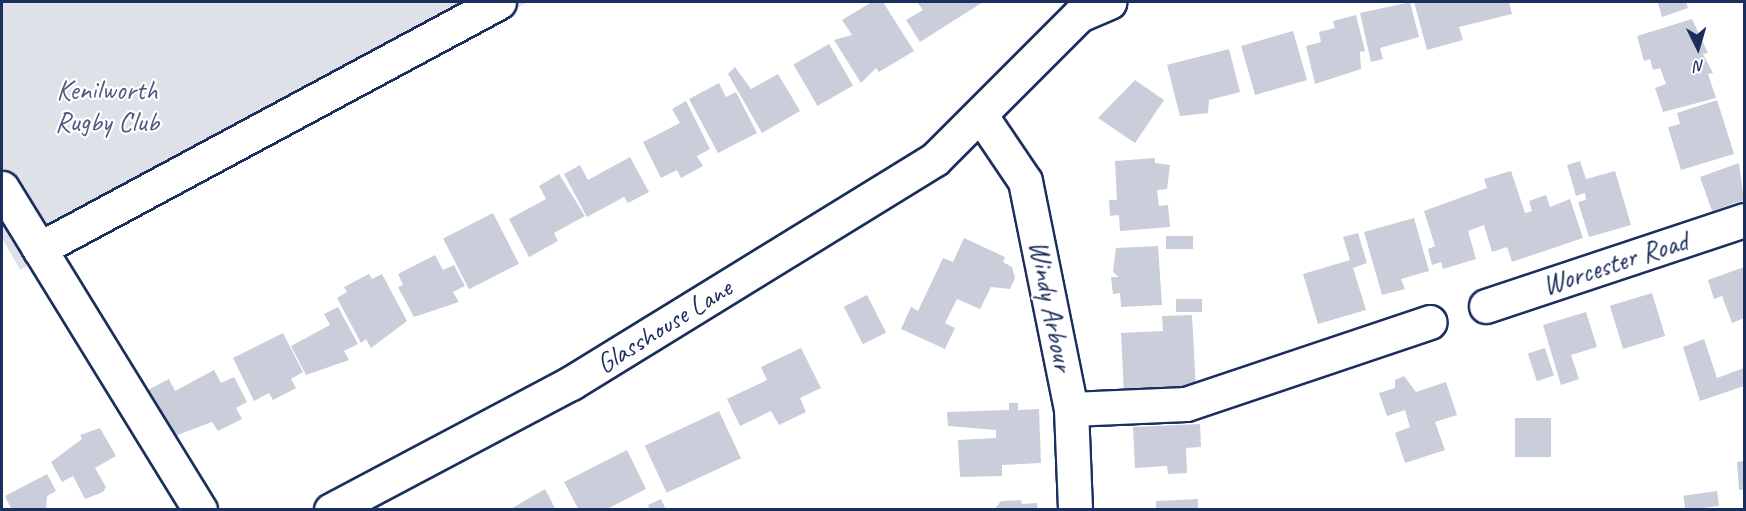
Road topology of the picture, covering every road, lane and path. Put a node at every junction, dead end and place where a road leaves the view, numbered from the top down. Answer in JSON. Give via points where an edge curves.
{"nodes":[{"id":1,"x":499,"y":2,"type":"edge"},
{"id":2,"x":1109,"y":2,"type":"edge"},
{"id":3,"x":981,"y":116,"type":"junction"},
{"id":4,"x":2,"y":189,"type":"edge"},
{"id":5,"x":1744,"y":220,"type":"edge"},
{"id":6,"x":39,"y":249,"type":"junction"},
{"id":7,"x":1486,"y":306,"type":"dead end"},
{"id":8,"x":1430,"y":322,"type":"dead end"},
{"id":9,"x":1071,"y":409,"type":"junction"},
{"id":10,"x":200,"y":510,"type":"edge"},
{"id":11,"x":331,"y":510,"type":"edge"},
{"id":12,"x":1075,"y":510,"type":"edge"}],
"edges":[{"from":1,"to":6,"type":"street"},
{"from":2,"to":3,"type":"street","name":"Glasshouse Lane","via":[[1078,15]]},
{"from":3,"to":9,"type":"street","name":"Windy Arbour","via":[[1025,181]]},
{"from":3,"to":11,"type":"street","name":"Glasshouse Lane","via":[[935,159],[571,383]]},
{"from":4,"to":6,"type":"street"},
{"from":5,"to":7,"type":"street","name":"Worcester Road"},
{"from":6,"to":10,"type":"street"},
{"from":8,"to":9,"type":"street","via":[[1186,404]]},
{"from":9,"to":12,"type":"street","name":"Windy Arbour"}]}
